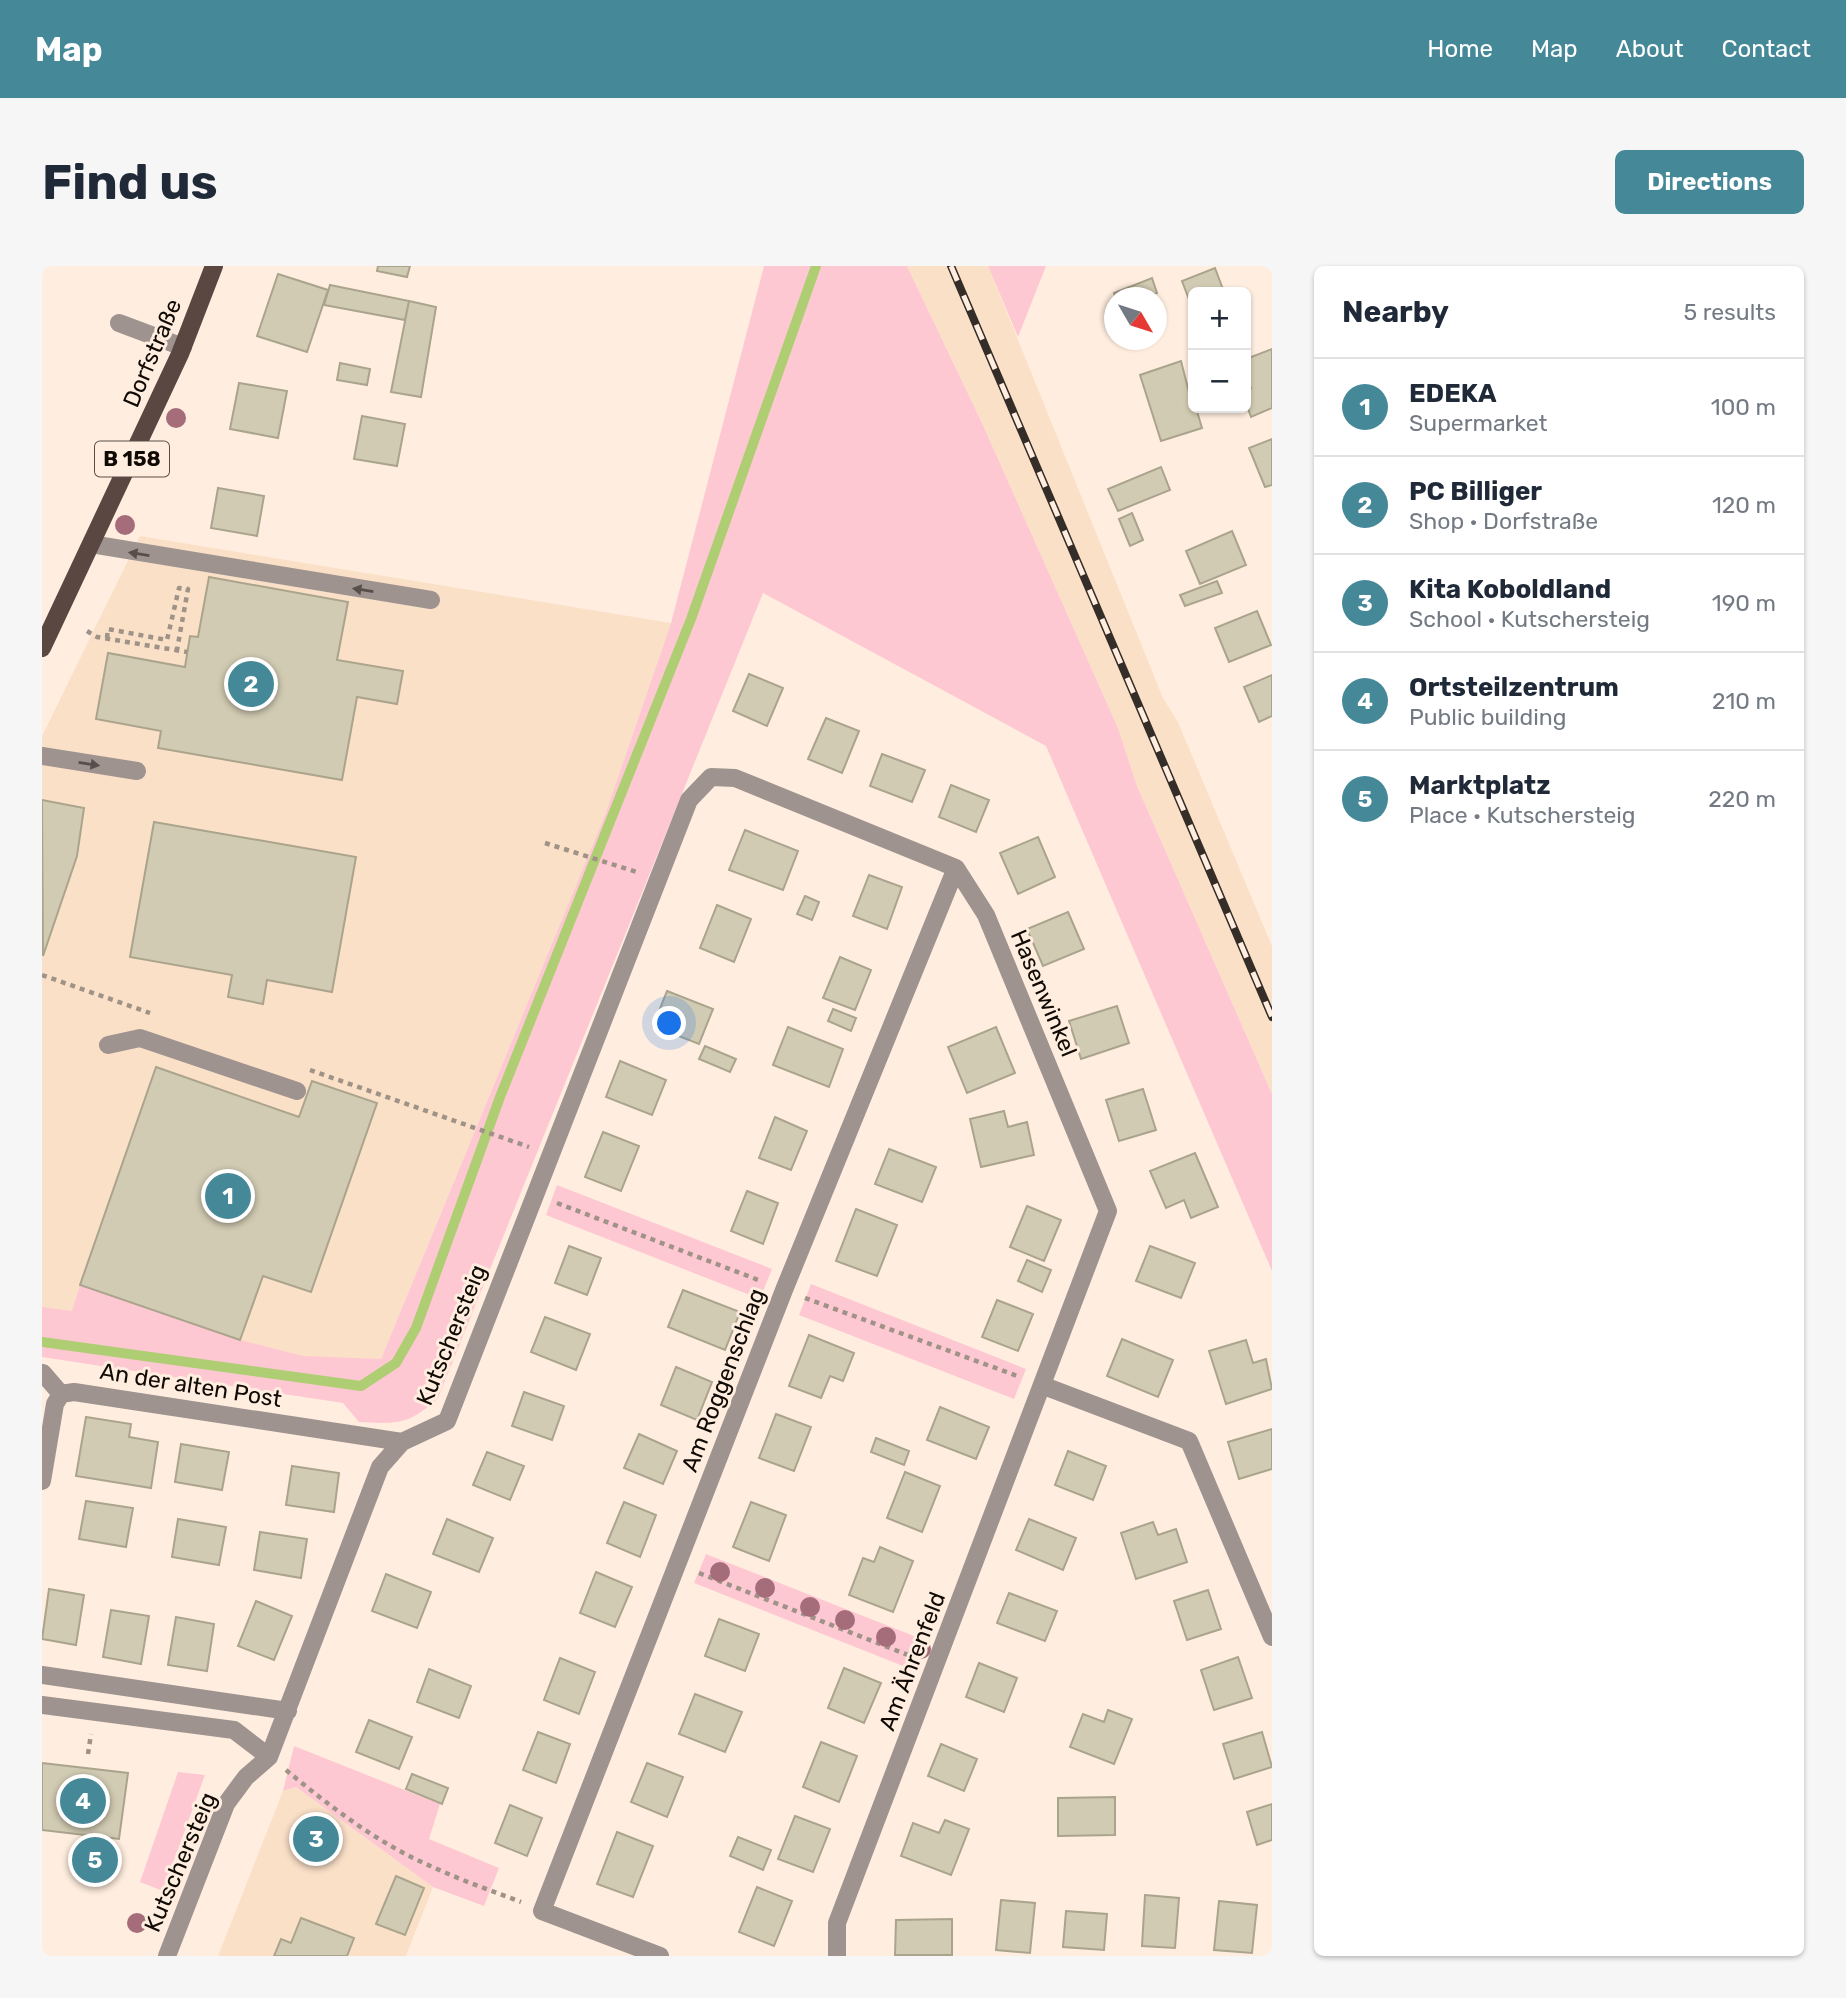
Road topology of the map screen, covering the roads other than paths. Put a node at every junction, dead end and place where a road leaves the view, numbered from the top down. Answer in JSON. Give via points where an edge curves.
{"nodes":[{"id":1,"x":214,"y":266,"type":"edge"},
{"id":2,"x":119,"y":323,"type":"dead end"},
{"id":3,"x":183,"y":348,"type":"junction"},
{"id":4,"x":91,"y":544,"type":"junction"},
{"id":5,"x":431,"y":600,"type":"dead end"},
{"id":6,"x":42,"y":648,"type":"edge"},
{"id":7,"x":42,"y":757,"type":"edge"},
{"id":8,"x":137,"y":771,"type":"dead end"},
{"id":9,"x":956,"y":869,"type":"junction"},
{"id":10,"x":108,"y":1045,"type":"dead end"},
{"id":11,"x":297,"y":1091,"type":"dead end"},
{"id":12,"x":43,"y":1373,"type":"edge"},
{"id":13,"x":1044,"y":1386,"type":"junction"},
{"id":14,"x":61,"y":1394,"type":"junction"},
{"id":15,"x":402,"y":1442,"type":"junction"},
{"id":16,"x":42,"y":1480,"type":"edge"},
{"id":17,"x":1272,"y":1637,"type":"edge"},
{"id":18,"x":42,"y":1675,"type":"edge"},
{"id":19,"x":42,"y":1705,"type":"edge"},
{"id":20,"x":288,"y":1711,"type":"junction"},
{"id":21,"x":269,"y":1757,"type":"junction"},
{"id":22,"x":167,"y":1956,"type":"edge"},
{"id":23,"x":660,"y":1956,"type":"edge"},
{"id":24,"x":837,"y":1956,"type":"edge"}],
"edges":[{"from":1,"to":3,"type":"main road","name":"Dorfstraße","number":"B 158"},
{"from":2,"to":3,"type":"street"},
{"from":3,"to":4,"type":"main road","name":"Dorfstraße","number":"B 158"},
{"from":5,"to":4,"type":"street","one_way":true},
{"from":4,"to":6,"type":"main road","name":"Dorfstraße","number":"B 158"},
{"from":7,"to":8,"type":"street","one_way":true},
{"from":9,"to":13,"type":"street","name":"Hasenwinkel","via":[[986,915],[1108,1211]]},
{"from":9,"to":15,"type":"street","name":"Kutschersteig","via":[[735,778],[711,777],[689,800],[447,1421]]},
{"from":9,"to":23,"type":"street","name":"Am Roggenschlag","via":[[542,1911]]},
{"from":10,"to":11,"type":"street","via":[[140,1038]]},
{"from":12,"to":14,"type":"street"},
{"from":13,"to":17,"type":"street","via":[[1189,1441]]},
{"from":13,"to":24,"type":"street","name":"Am Ährenfeld","via":[[837,1923]]},
{"from":14,"to":15,"type":"street","name":"An der alten Post","via":[[74,1392]]},
{"from":14,"to":16,"type":"street","via":[[55,1404]]},
{"from":15,"to":20,"type":"street","name":"Kutschersteig","via":[[380,1467]]},
{"from":18,"to":20,"type":"street"},
{"from":19,"to":21,"type":"street","via":[[234,1730]]},
{"from":20,"to":21,"type":"street","name":"Kutschersteig"},
{"from":21,"to":22,"type":"street","name":"Kutschersteig","via":[[226,1804]]}]}
